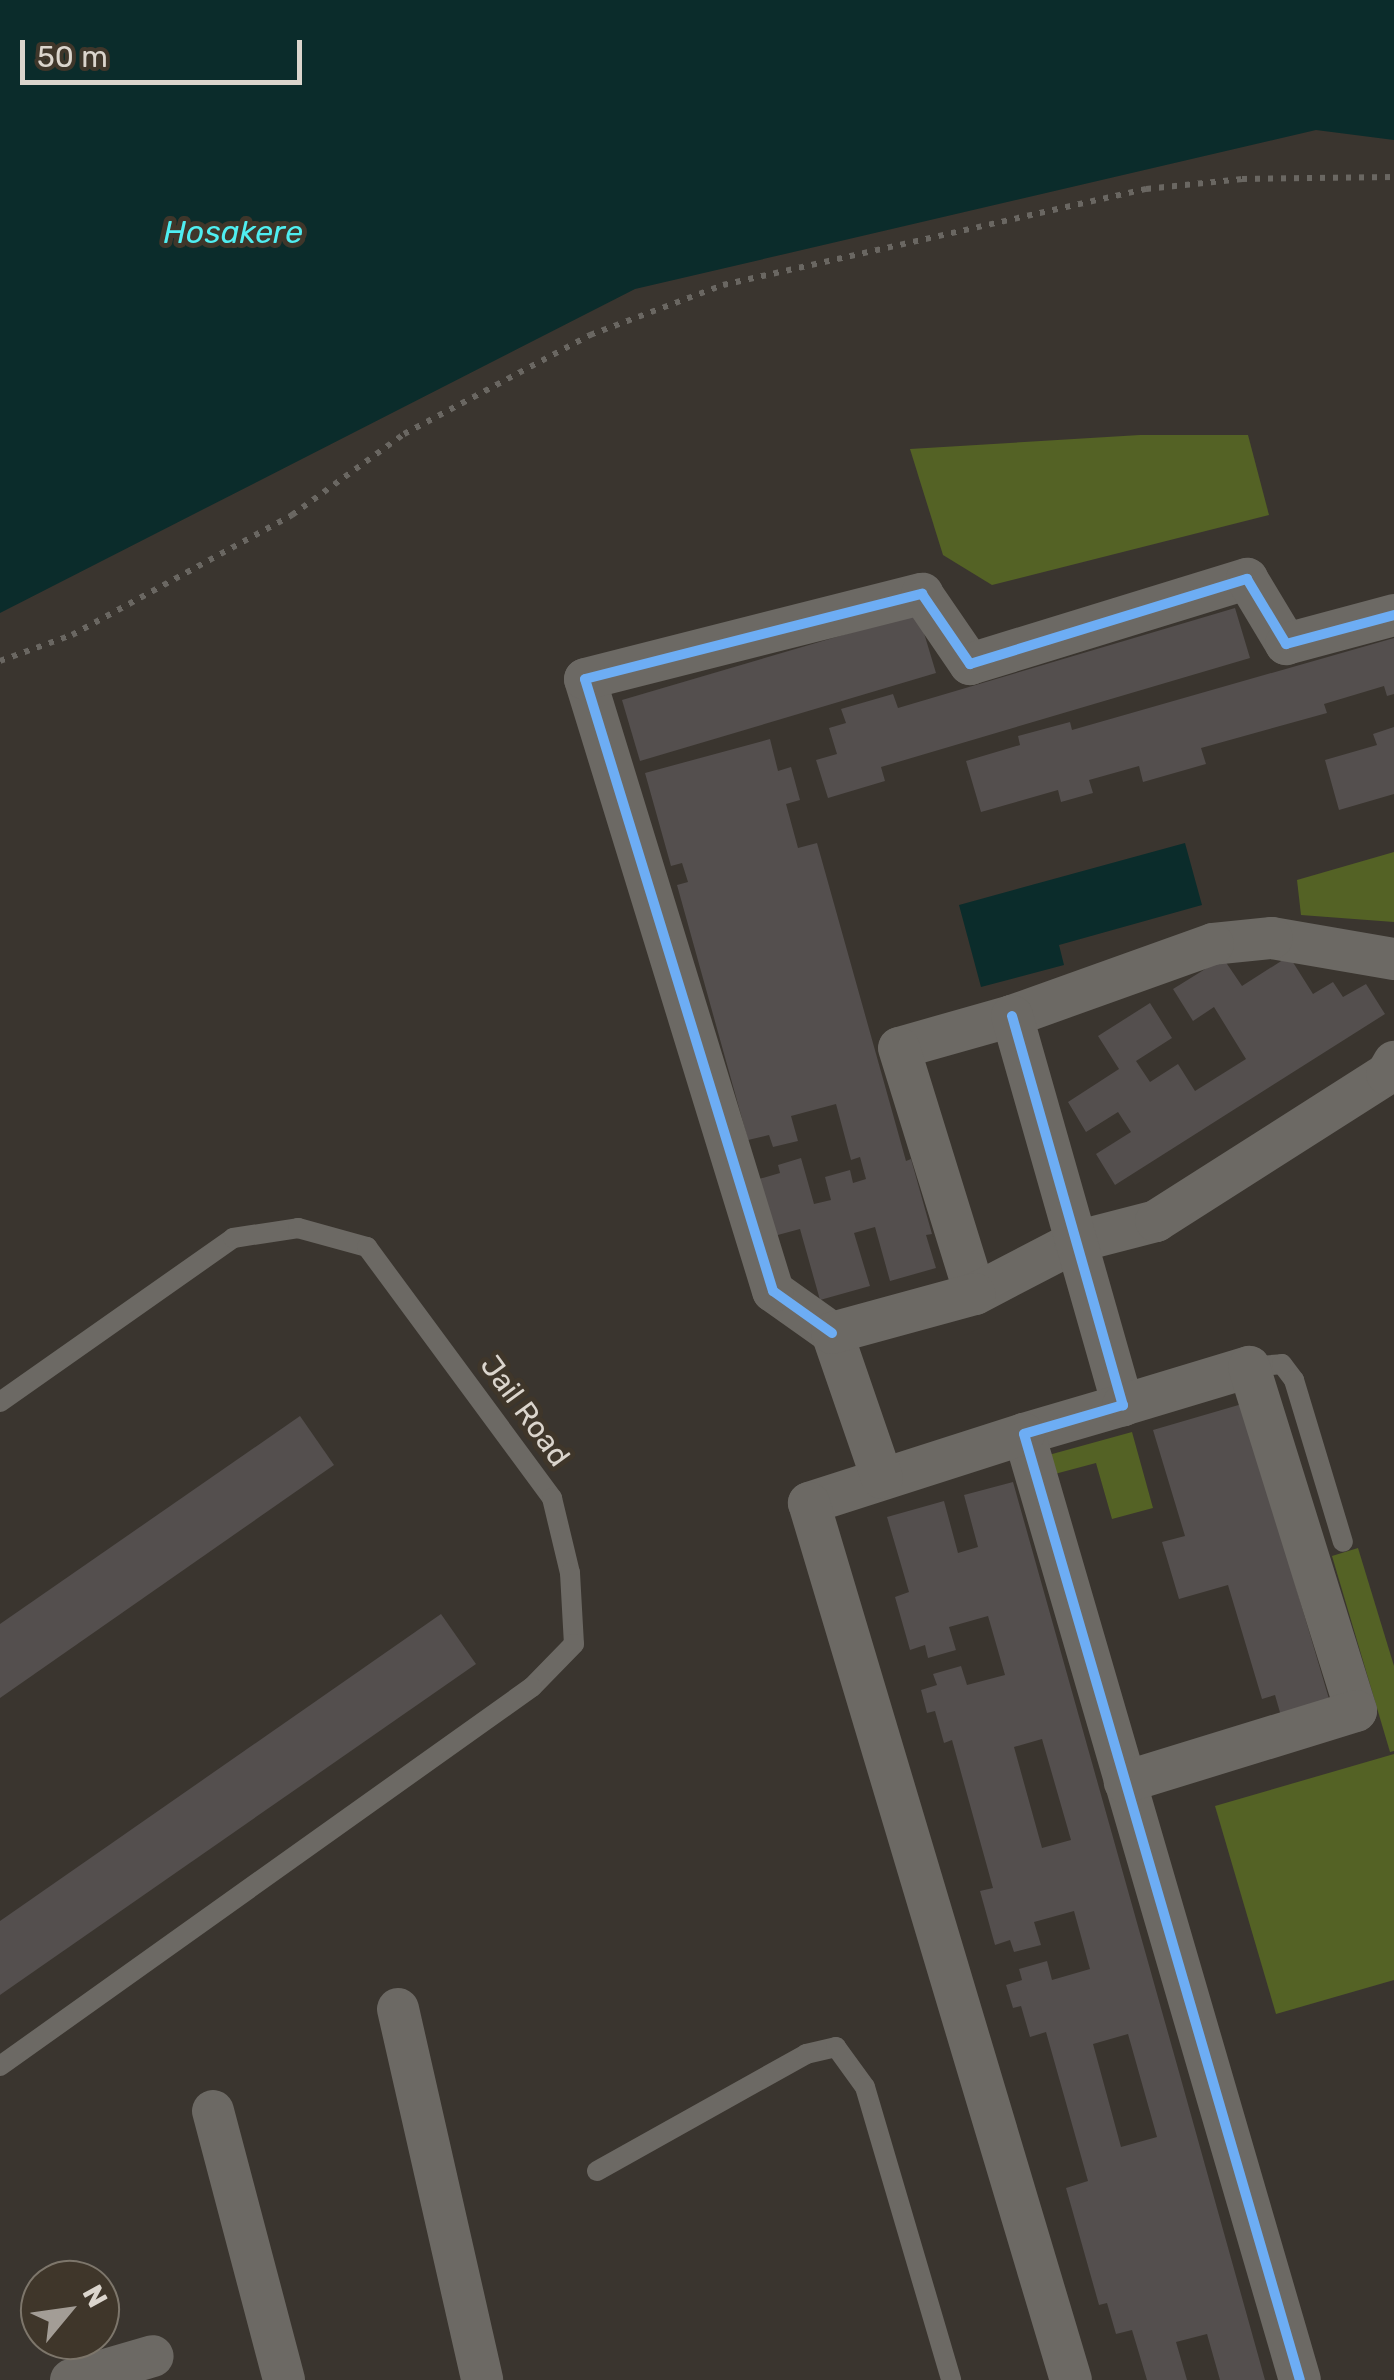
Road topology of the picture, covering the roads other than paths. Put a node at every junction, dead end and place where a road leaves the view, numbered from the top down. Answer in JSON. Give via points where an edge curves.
{"nodes":[{"id":1,"x":1394,"y":615,"type":"edge"},
{"id":2,"x":1394,"y":958,"type":"edge"},
{"id":3,"x":1012,"y":1016,"type":"junction"},
{"id":4,"x":1394,"y":1062,"type":"edge"},
{"id":5,"x":1075,"y":1242,"type":"junction"},
{"id":6,"x":975,"y":1294,"type":"junction"},
{"id":7,"x":832,"y":1333,"type":"junction"},
{"id":8,"x":1249,"y":1368,"type":"junction"},
{"id":9,"x":0,"y":1402,"type":"edge"},
{"id":10,"x":1123,"y":1405,"type":"junction"},
{"id":11,"x":1024,"y":1434,"type":"junction"},
{"id":12,"x":882,"y":1478,"type":"junction"},
{"id":13,"x":1343,"y":1542,"type":"dead end"},
{"id":14,"x":1125,"y":1782,"type":"junction"},
{"id":15,"x":398,"y":2009,"type":"dead end"},
{"id":16,"x":0,"y":2066,"type":"edge"},
{"id":17,"x":213,"y":2111,"type":"dead end"},
{"id":18,"x":597,"y":2171,"type":"dead end"},
{"id":19,"x":153,"y":2356,"type":"dead end"},
{"id":20,"x":71,"y":2380,"type":"edge"},
{"id":21,"x":284,"y":2380,"type":"edge"},
{"id":22,"x":482,"y":2380,"type":"edge"},
{"id":23,"x":951,"y":2380,"type":"edge"},
{"id":24,"x":1071,"y":2380,"type":"edge"},
{"id":25,"x":1300,"y":2380,"type":"edge"}],
"edges":[{"from":1,"to":7,"type":"street","via":[[1286,644],[1247,579],[970,664],[922,594],[584,679],[773,1291]]},
{"from":2,"to":3,"type":"street","via":[[1272,938],[1213,944]]},
{"from":3,"to":5,"type":"street"},
{"from":3,"to":6,"type":"street","via":[[900,1048]]},
{"from":4,"to":5,"type":"street","via":[[1387,1074],[1156,1221]]},
{"from":5,"to":6,"type":"street"},
{"from":5,"to":10,"type":"street"},
{"from":6,"to":7,"type":"street"},
{"from":7,"to":12,"type":"street"},
{"from":8,"to":10,"type":"street"},
{"from":8,"to":13,"type":"lane","via":[[1282,1364],[1294,1380]]},
{"from":8,"to":14,"type":"street","via":[[1356,1710]]},
{"from":9,"to":16,"type":"lane","name":"Jail Road","via":[[233,1238],[298,1228],[367,1247],[552,1498],[570,1573],[574,1644],[532,1686]]},
{"from":10,"to":11,"type":"street"},
{"from":11,"to":12,"type":"street"},
{"from":11,"to":14,"type":"street"},
{"from":12,"to":24,"type":"street","via":[[809,1503]]},
{"from":14,"to":25,"type":"street"},
{"from":15,"to":22,"type":"street"},
{"from":17,"to":21,"type":"street"},
{"from":18,"to":23,"type":"lane","via":[[806,2054],[836,2047],[864,2087]]},
{"from":19,"to":20,"type":"street"}]}
